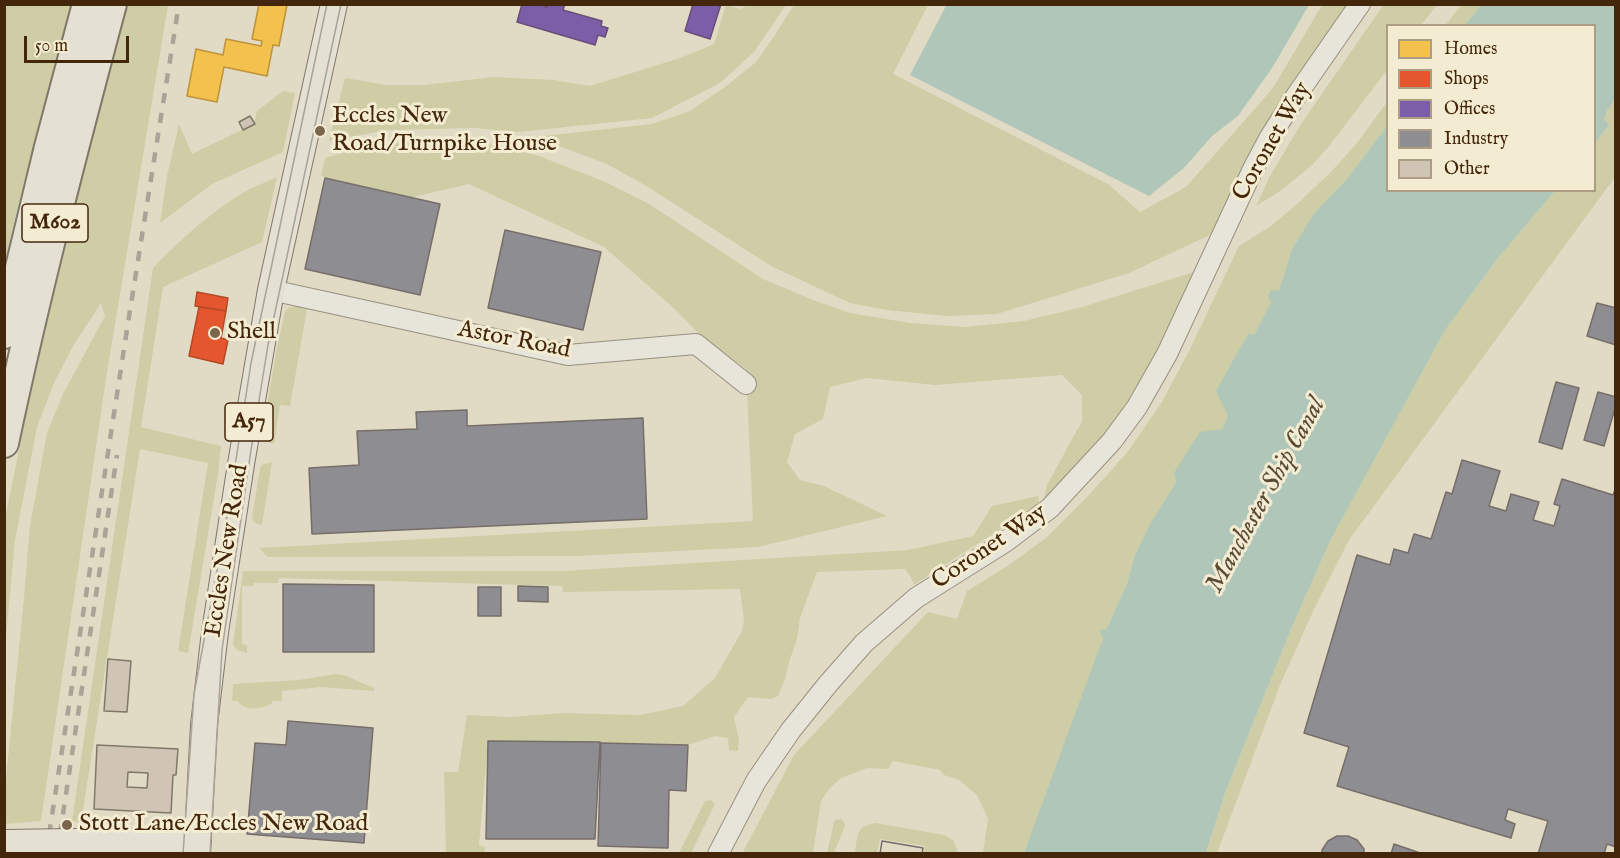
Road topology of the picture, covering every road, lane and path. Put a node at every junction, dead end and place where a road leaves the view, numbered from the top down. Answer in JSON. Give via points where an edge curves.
{"nodes":[{"id":1,"x":87,"y":4,"type":"edge"},
{"id":2,"x":112,"y":4,"type":"edge"},
{"id":3,"x":334,"y":4,"type":"edge"},
{"id":4,"x":1360,"y":4,"type":"edge"},
{"id":5,"x":271,"y":290,"type":"junction"},
{"id":6,"x":4,"y":333,"type":"edge"},
{"id":7,"x":746,"y":384,"type":"dead end"},
{"id":8,"x":4,"y":443,"type":"edge"},
{"id":9,"x":4,"y":843,"type":"edge"},
{"id":10,"x":197,"y":848,"type":"edge"},
{"id":11,"x":718,"y":854,"type":"edge"}],
"edges":[{"from":1,"to":6,"type":"highway","number":"M602"},
{"from":2,"to":8,"type":"highway","number":"M602","via":[[39,285]]},
{"from":3,"to":5,"type":"main road","name":"Eccles New Road","number":"A57"},
{"from":4,"to":11,"type":"street","name":"Coronet Way","via":[[1282,116],[1152,381],[1112,441],[1050,508],[1005,542],[916,598],[864,643],[798,721],[756,781]]},
{"from":5,"to":7,"type":"street","name":"Astor Road","via":[[568,354],[696,344]]},
{"from":5,"to":10,"type":"main road","name":"Eccles New Road","number":"A57","via":[[215,632],[204,725]]},
{"from":9,"to":10,"type":"main road","bridge":true}]}
